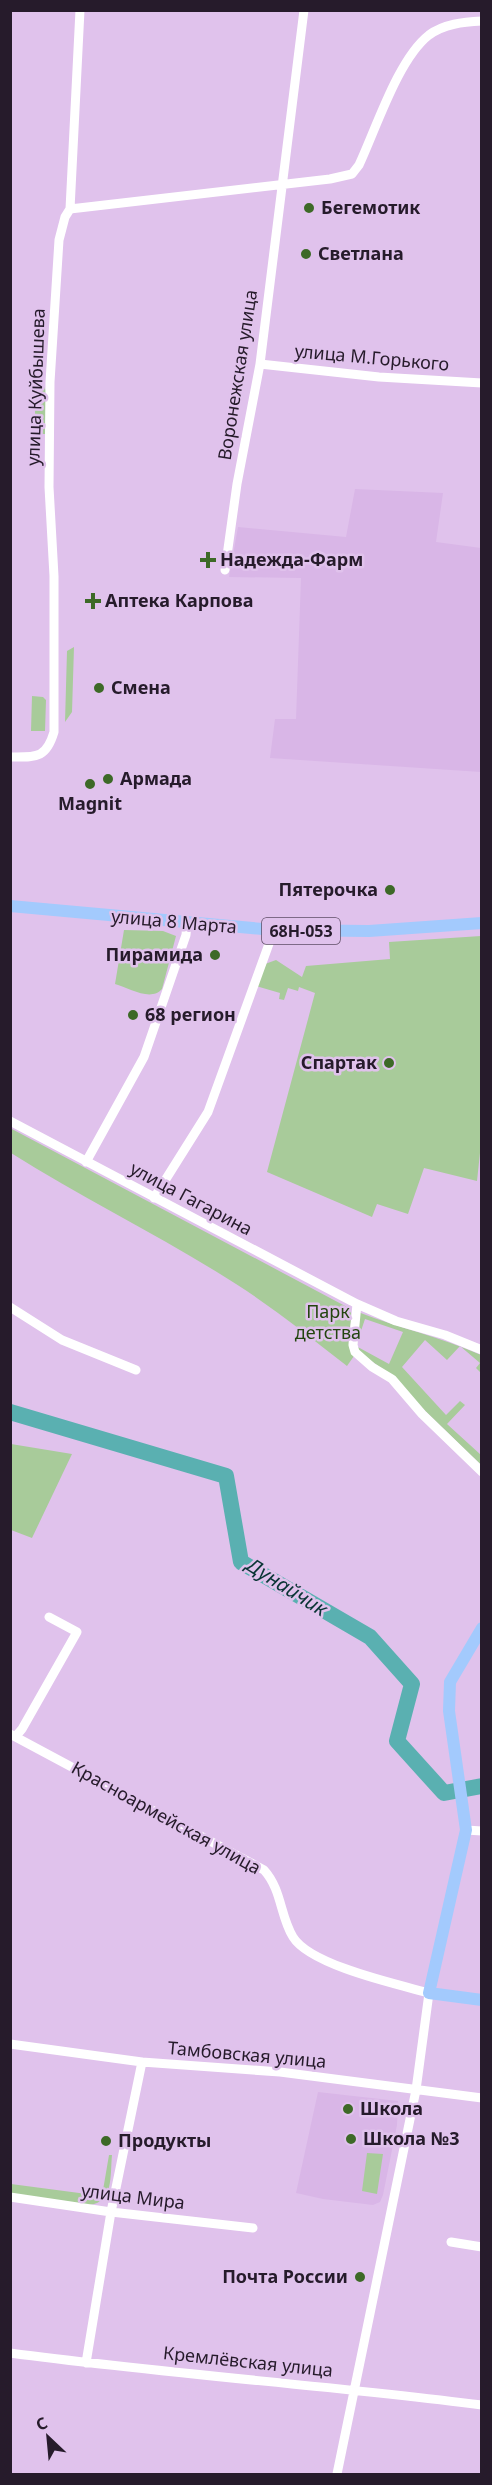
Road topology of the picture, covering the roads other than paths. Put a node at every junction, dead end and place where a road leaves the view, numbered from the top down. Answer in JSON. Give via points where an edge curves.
{"nodes":[{"id":1,"x":80,"y":10,"type":"edge"},
{"id":2,"x":304,"y":10,"type":"edge"},
{"id":3,"x":482,"y":21,"type":"edge"},
{"id":4,"x":281,"y":185,"type":"junction"},
{"id":5,"x":70,"y":208,"type":"junction"},
{"id":6,"x":260,"y":364,"type":"junction"},
{"id":7,"x":482,"y":383,"type":"edge"},
{"id":8,"x":225,"y":570,"type":"dead end"},
{"id":9,"x":10,"y":757,"type":"edge"},
{"id":10,"x":10,"y":906,"type":"edge"},
{"id":11,"x":187,"y":923,"type":"junction"},
{"id":12,"x":482,"y":923,"type":"edge"},
{"id":13,"x":274,"y":930,"type":"junction"},
{"id":14,"x":10,"y":1121,"type":"edge"},
{"id":15,"x":86,"y":1162,"type":"junction"},
{"id":16,"x":154,"y":1198,"type":"junction"},
{"id":17,"x":357,"y":1304,"type":"junction"},
{"id":18,"x":10,"y":1307,"type":"edge"},
{"id":19,"x":482,"y":1350,"type":"edge"},
{"id":20,"x":136,"y":1370,"type":"dead end"},
{"id":21,"x":482,"y":1472,"type":"edge"},
{"id":22,"x":49,"y":1617,"type":"dead end"},
{"id":23,"x":482,"y":1628,"type":"edge"},
{"id":24,"x":13,"y":1735,"type":"edge"},
{"id":25,"x":466,"y":1830,"type":"junction"},
{"id":26,"x":482,"y":1831,"type":"edge"},
{"id":27,"x":429,"y":1993,"type":"junction"},
{"id":28,"x":482,"y":2000,"type":"edge"},
{"id":29,"x":10,"y":2044,"type":"edge"},
{"id":30,"x":142,"y":2062,"type":"junction"},
{"id":31,"x":416,"y":2090,"type":"junction"},
{"id":32,"x":482,"y":2098,"type":"edge"},
{"id":33,"x":10,"y":2197,"type":"edge"},
{"id":34,"x":111,"y":2212,"type":"junction"},
{"id":35,"x":252,"y":2228,"type":"dead end"},
{"id":36,"x":451,"y":2242,"type":"dead end"},
{"id":37,"x":482,"y":2247,"type":"edge"},
{"id":38,"x":10,"y":2353,"type":"edge"},
{"id":39,"x":86,"y":2363,"type":"junction"},
{"id":40,"x":354,"y":2389,"type":"junction"},
{"id":41,"x":482,"y":2405,"type":"edge"},
{"id":42,"x":337,"y":2475,"type":"edge"}],
"edges":[{"from":1,"to":5,"type":"street","name":"улица Куйбышева"},
{"from":2,"to":4,"type":"street","name":"Воронежская улица"},
{"from":3,"to":4,"type":"street","via":[[443,28],[417,47],[352,174]]},
{"from":4,"to":5,"type":"street"},
{"from":4,"to":6,"type":"street","name":"Воронежская улица"},
{"from":5,"to":9,"type":"street","name":"улица Куйбышева","via":[[59,240],[50,382],[54,732],[48,748],[34,758]]},
{"from":6,"to":7,"type":"street","name":"улица М.Горького"},
{"from":6,"to":8,"type":"street","name":"Воронежская улица"},
{"from":10,"to":11,"type":"main road","name":"улица 8 Марта","number":"68Н-053"},
{"from":11,"to":13,"type":"main road","name":"улица 8 Марта","number":"68Н-053"},
{"from":11,"to":15,"type":"street","via":[[144,1057]]},
{"from":12,"to":13,"type":"main road","name":"улица 8 Марта","number":"68Н-053","via":[[369,931]]},
{"from":13,"to":16,"type":"street","via":[[211,1105]]},
{"from":14,"to":15,"type":"street","name":"улица Гагарина"},
{"from":15,"to":16,"type":"street","name":"улица Гагарина"},
{"from":16,"to":17,"type":"street","name":"улица Гагарина"},
{"from":17,"to":19,"type":"street","name":"улица Гагарина"},
{"from":17,"to":21,"type":"street","via":[[355,1352],[392,1379]]},
{"from":18,"to":20,"type":"street","via":[[63,1340]]},
{"from":22,"to":24,"type":"street","name":"Красноармейская улица","via":[[77,1632],[22,1729]]},
{"from":23,"to":25,"type":"main road","via":[[450,1682],[449,1711]]},
{"from":24,"to":27,"type":"street","name":"Красноармейская улица","via":[[264,1870],[279,1894],[292,1936],[309,1953],[348,1970]]},
{"from":25,"to":26,"type":"street"},
{"from":25,"to":27,"type":"main road"},
{"from":27,"to":28,"type":"main road","name":"Красноармейская улица"},
{"from":27,"to":31,"type":"street"},
{"from":29,"to":30,"type":"street","name":"Тамбовская улица"},
{"from":30,"to":31,"type":"street","name":"Тамбовская улица","via":[[280,2072]]},
{"from":30,"to":34,"type":"street"},
{"from":31,"to":32,"type":"street","name":"Тамбовская улица"},
{"from":31,"to":40,"type":"street"},
{"from":33,"to":34,"type":"street","name":"улица Мира"},
{"from":34,"to":35,"type":"street","name":"улица Мира"},
{"from":34,"to":39,"type":"street"},
{"from":36,"to":37,"type":"street"},
{"from":38,"to":39,"type":"street","name":"Кремлёвская улица"},
{"from":39,"to":40,"type":"street","name":"Кремлёвская улица"},
{"from":40,"to":41,"type":"street","name":"Кремлёвская улица"},
{"from":40,"to":42,"type":"street"}]}
